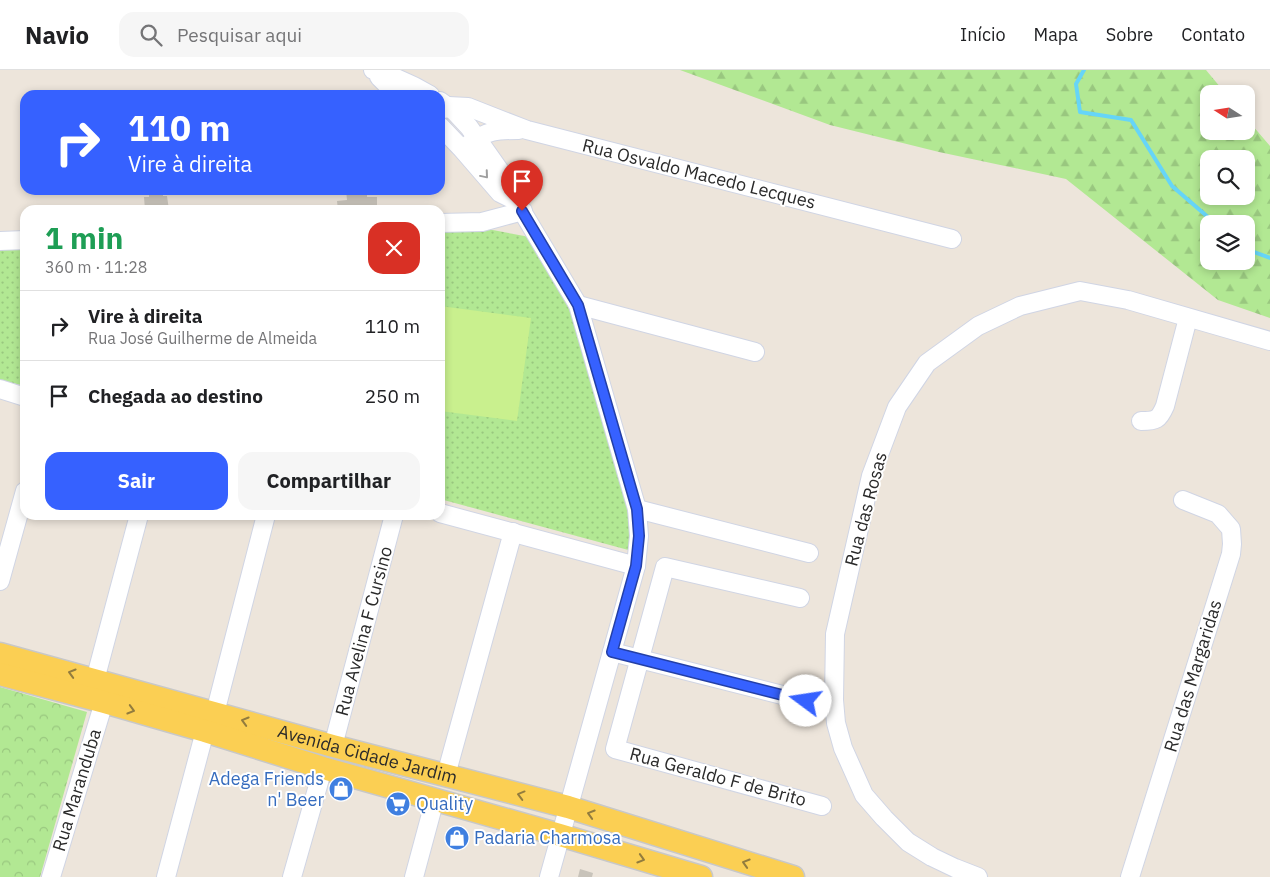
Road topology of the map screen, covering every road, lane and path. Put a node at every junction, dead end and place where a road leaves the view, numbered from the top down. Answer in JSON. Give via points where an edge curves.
{"nodes":[{"id":1,"x":372,"y":70,"type":"edge"},
{"id":2,"x":394,"y":90,"type":"edge"},
{"id":3,"x":423,"y":90,"type":"edge"},
{"id":4,"x":445,"y":107,"type":"edge"},
{"id":5,"x":445,"y":108,"type":"edge"},
{"id":6,"x":527,"y":130,"type":"junction"},
{"id":7,"x":445,"y":131,"type":"edge"},
{"id":8,"x":477,"y":138,"type":"junction"},
{"id":9,"x":462,"y":148,"type":"junction"},
{"id":10,"x":519,"y":206,"type":"junction"},
{"id":11,"x":445,"y":224,"type":"edge"},
{"id":12,"x":952,"y":239,"type":"dead end"},
{"id":13,"x":20,"y":240,"type":"edge"},
{"id":14,"x":0,"y":241,"type":"edge"},
{"id":15,"x":578,"y":305,"type":"junction"},
{"id":16,"x":1188,"y":318,"type":"junction"},
{"id":17,"x":1270,"y":341,"type":"edge"},
{"id":18,"x":755,"y":352,"type":"dead end"},
{"id":19,"x":0,"y":389,"type":"edge"},
{"id":20,"x":20,"y":395,"type":"edge"},
{"id":21,"x":1141,"y":421,"type":"dead end"},
{"id":22,"x":1183,"y":500,"type":"dead end"},
{"id":23,"x":20,"y":509,"type":"edge"},
{"id":24,"x":637,"y":509,"type":"junction"},
{"id":25,"x":445,"y":514,"type":"edge"},
{"id":26,"x":138,"y":520,"type":"edge"},
{"id":27,"x":265,"y":520,"type":"edge"},
{"id":28,"x":393,"y":520,"type":"edge"},
{"id":29,"x":513,"y":532,"type":"junction"},
{"id":30,"x":809,"y":553,"type":"dead end"},
{"id":31,"x":636,"y":566,"type":"junction"},
{"id":32,"x":0,"y":582,"type":"edge"},
{"id":33,"x":800,"y":598,"type":"dead end"},
{"id":34,"x":612,"y":652,"type":"junction"},
{"id":35,"x":0,"y":654,"type":"edge"},
{"id":36,"x":639,"y":659,"type":"junction"},
{"id":37,"x":0,"y":674,"type":"edge"},
{"id":38,"x":95,"y":680,"type":"junction"},
{"id":39,"x":806,"y":701,"type":"dead end"},
{"id":40,"x":104,"y":702,"type":"junction"},
{"id":41,"x":210,"y":722,"type":"junction"},
{"id":42,"x":333,"y":746,"type":"junction"},
{"id":43,"x":378,"y":758,"type":"junction"},
{"id":44,"x":323,"y":768,"type":"junction"},
{"id":45,"x":446,"y":775,"type":"junction"},
{"id":46,"x":372,"y":782,"type":"junction"},
{"id":47,"x":435,"y":800,"type":"junction"},
{"id":48,"x":822,"y":806,"type":"dead end"},
{"id":49,"x":568,"y":807,"type":"junction"},
{"id":50,"x":560,"y":835,"type":"junction"},
{"id":51,"x":51,"y":877,"type":"edge"},
{"id":52,"x":166,"y":877,"type":"edge"},
{"id":53,"x":292,"y":877,"type":"edge"},
{"id":54,"x":414,"y":877,"type":"edge"},
{"id":55,"x":549,"y":877,"type":"edge"},
{"id":56,"x":701,"y":877,"type":"edge"},
{"id":57,"x":793,"y":877,"type":"edge"},
{"id":58,"x":978,"y":877,"type":"edge"},
{"id":59,"x":1130,"y":877,"type":"edge"}],
"edges":[{"from":1,"to":2,"type":"street"},
{"from":1,"to":3,"type":"street"},
{"from":4,"to":6,"type":"street","name":"Rua Osvaldo Macedo Lecques","via":[[468,107]]},
{"from":5,"to":8,"type":"street","via":[[455,112]]},
{"from":6,"to":8,"type":"street","via":[[499,130]]},
{"from":6,"to":12,"type":"street","name":"Rua Osvaldo Macedo Lecques"},
{"from":7,"to":9,"type":"street"},
{"from":8,"to":9,"type":"street"},
{"from":8,"to":10,"type":"street","via":[[510,184]]},
{"from":9,"to":10,"type":"street","one_way":true,"via":[[500,193]]},
{"from":10,"to":11,"type":"street","via":[[482,222]]},
{"from":10,"to":15,"type":"street"},
{"from":13,"to":14,"type":"street"},
{"from":15,"to":18,"type":"street"},
{"from":15,"to":24,"type":"street"},
{"from":16,"to":17,"type":"street","name":"Rua das Rosas"},
{"from":16,"to":21,"type":"street","via":[[1162,414],[1153,421]]},
{"from":16,"to":58,"type":"street","name":"Rua das Rosas","via":[[1128,300],[1080,291],[1020,306],[978,326],[927,363],[897,407],[871,476],[835,634],[836,723],[843,748],[864,795],[884,818],[908,842],[932,857]]},
{"from":19,"to":20,"type":"street"},
{"from":22,"to":59,"type":"street","name":"Rua das Margaridas","via":[[1218,514],[1231,529],[1231,554]]},
{"from":23,"to":32,"type":"street"},
{"from":24,"to":30,"type":"street"},
{"from":24,"to":31,"type":"street"},
{"from":25,"to":29,"type":"street"},
{"from":26,"to":38,"type":"street"},
{"from":27,"to":41,"type":"street"},
{"from":28,"to":42,"type":"street","name":"Rua Avelina F Cursino"},
{"from":29,"to":31,"type":"street"},
{"from":29,"to":45,"type":"street"},
{"from":31,"to":34,"type":"street"},
{"from":33,"to":36,"type":"street","via":[[665,567]]},
{"from":34,"to":36,"type":"street"},
{"from":34,"to":49,"type":"street"},
{"from":38,"to":35,"type":"main road","name":"Avenida Cidade Jardim","one_way":true},
{"from":36,"to":39,"type":"street"},
{"from":36,"to":48,"type":"street","name":"Rua Geraldo F de Brito","via":[[615,749]]},
{"from":37,"to":40,"type":"main road","name":"Avenida Cidade Jardim"},
{"from":38,"to":41,"type":"main road","name":"Avenida Cidade Jardim"},
{"from":40,"to":41,"type":"main road","name":"Avenida Cidade Jardim","one_way":true},
{"from":40,"to":51,"type":"street","name":"Rua Maranduba"},
{"from":42,"to":41,"type":"main road","name":"Avenida Cidade Jardim","one_way":true},
{"from":41,"to":44,"type":"main road","name":"Avenida Cidade Jardim"},
{"from":41,"to":52,"type":"street"},
{"from":42,"to":43,"type":"main road","name":"Avenida Cidade Jardim"},
{"from":43,"to":45,"type":"main road","name":"Avenida Cidade Jardim"},
{"from":43,"to":46,"type":"main road"},
{"from":44,"to":46,"type":"main road","name":"Avenida Cidade Jardim"},
{"from":44,"to":53,"type":"street"},
{"from":49,"to":45,"type":"main road","name":"Avenida Cidade Jardim","one_way":true},
{"from":46,"to":47,"type":"main road","name":"Avenida Cidade Jardim"},
{"from":47,"to":50,"type":"main road","name":"Avenida Cidade Jardim"},
{"from":47,"to":54,"type":"street"},
{"from":49,"to":50,"type":"street"},
{"from":57,"to":49,"type":"main road","name":"Avenida Cidade Jardim","one_way":true},
{"from":50,"to":55,"type":"street"},
{"from":50,"to":56,"type":"main road","name":"Avenida Cidade Jardim","one_way":true}]}
